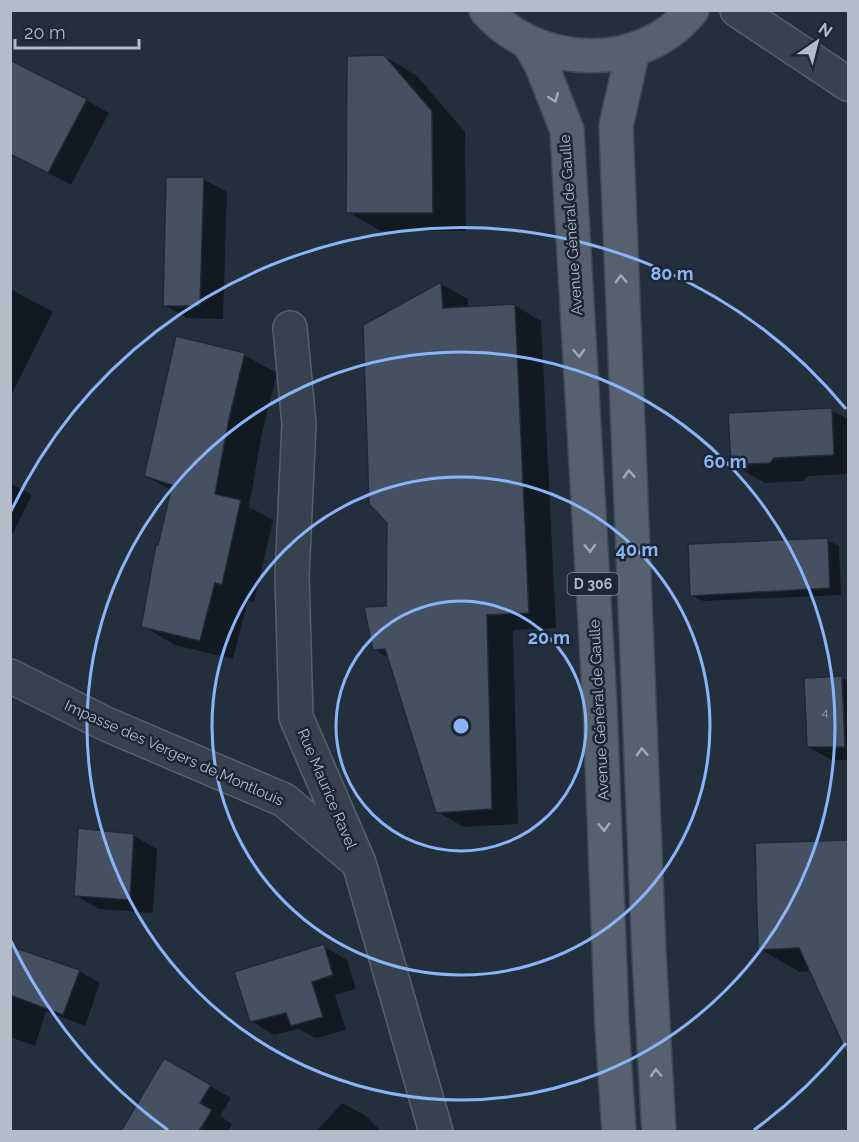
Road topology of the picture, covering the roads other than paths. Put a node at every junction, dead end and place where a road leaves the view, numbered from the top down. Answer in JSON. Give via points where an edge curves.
{"nodes":[{"id":1,"x":486,"y":10,"type":"edge"},
{"id":2,"x":692,"y":10,"type":"edge"},
{"id":3,"x":736,"y":10,"type":"edge"},
{"id":4,"x":531,"y":45,"type":"junction"},
{"id":5,"x":633,"y":50,"type":"junction"},
{"id":6,"x":849,"y":84,"type":"edge"},
{"id":7,"x":290,"y":328,"type":"dead end"},
{"id":8,"x":10,"y":676,"type":"edge"},
{"id":9,"x":359,"y":863,"type":"junction"},
{"id":10,"x":436,"y":1131,"type":"edge"},
{"id":11,"x":619,"y":1131,"type":"edge"},
{"id":12,"x":659,"y":1131,"type":"edge"}],
"edges":[{"from":1,"to":4,"type":"main road","via":[[497,23]]},
{"from":2,"to":5,"type":"main road","via":[[664,35]]},
{"from":3,"to":6,"type":"street"},
{"from":4,"to":5,"type":"main road","via":[[564,55],[599,57]]},
{"from":4,"to":11,"type":"main road","name":"Avenue Général de Gaulle","number":"D 306","one_way":true,"via":[[567,130],[600,707]]},
{"from":12,"to":5,"type":"main road","number":"D 306","one_way":true,"via":[[616,126]]},
{"from":7,"to":9,"type":"street","name":"Rue Maurice Ravel","via":[[299,424],[292,576],[296,717]]},
{"from":8,"to":9,"type":"street","name":"Impasse des Vergers de Montlouis","via":[[106,724],[284,800]]},
{"from":9,"to":10,"type":"street","name":"Rue Maurice Ravel"}]}
